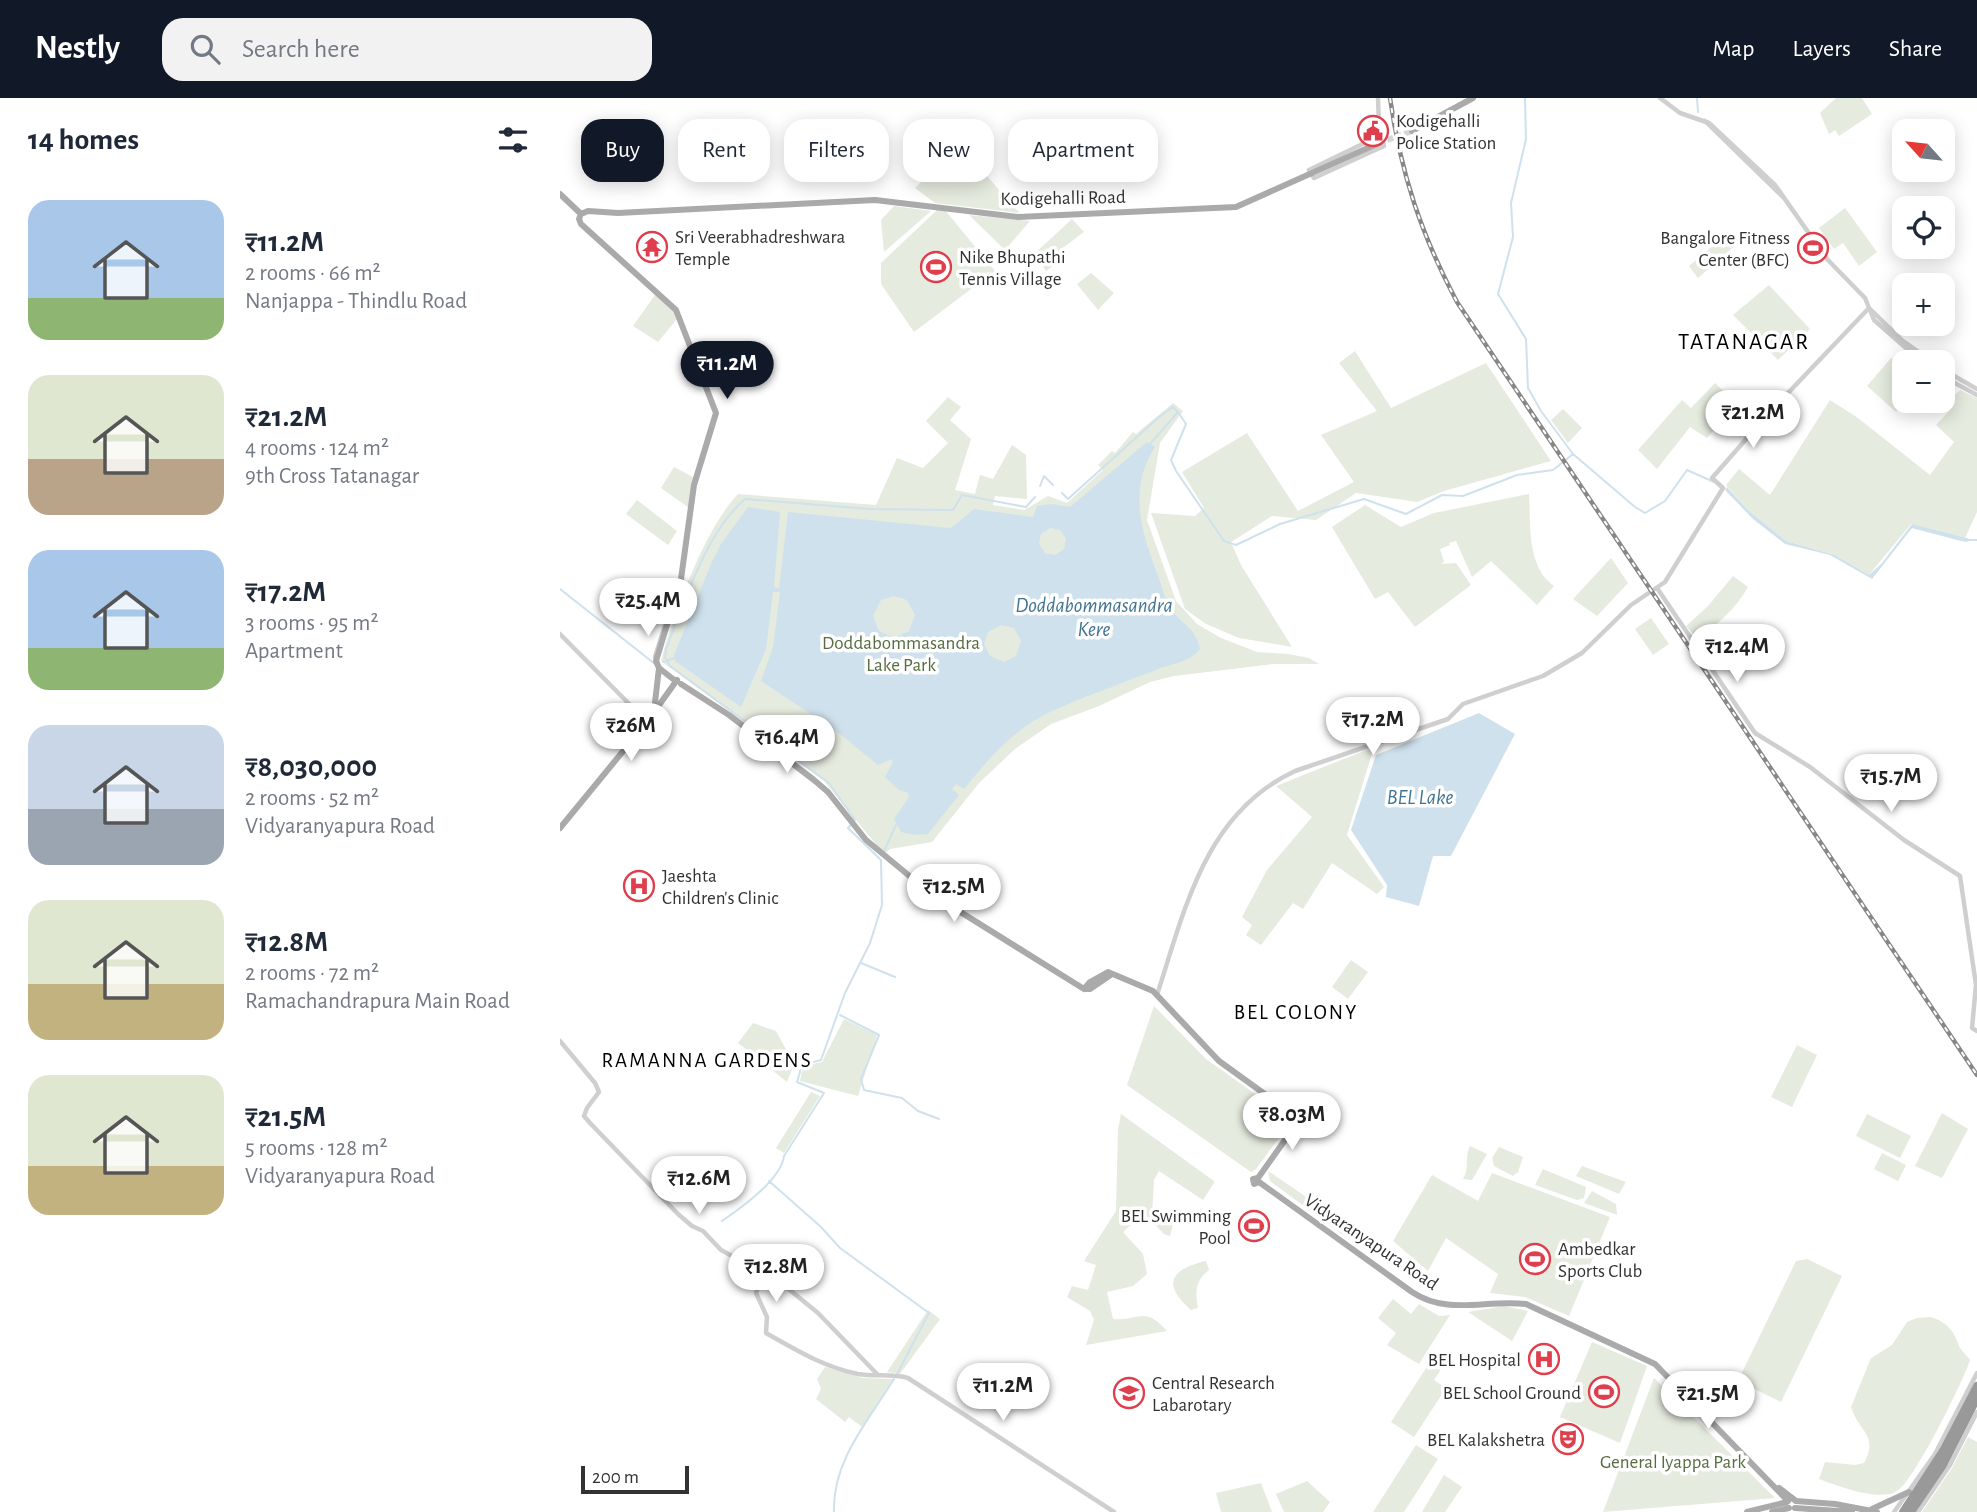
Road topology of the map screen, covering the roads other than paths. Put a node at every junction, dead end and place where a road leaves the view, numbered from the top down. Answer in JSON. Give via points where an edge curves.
{"nodes":[{"id":1,"x":1378,"y":98,"type":"edge"},
{"id":2,"x":1474,"y":98,"type":"edge"},
{"id":3,"x":1661,"y":98,"type":"edge"},
{"id":4,"x":1412,"y":131,"type":"tunnel mouth"},
{"id":5,"x":1381,"y":135,"type":"junction"},
{"id":6,"x":1382,"y":144,"type":"joint"},
{"id":7,"x":1311,"y":173,"type":"junction"},
{"id":8,"x":560,"y":194,"type":"edge"},
{"id":9,"x":582,"y":214,"type":"junction"},
{"id":10,"x":1869,"y":308,"type":"junction"},
{"id":11,"x":1908,"y":350,"type":"edge"},
{"id":12,"x":1916,"y":350,"type":"edge"},
{"id":13,"x":1955,"y":380,"type":"edge"},
{"id":14,"x":1955,"y":381,"type":"edge"},
{"id":15,"x":1977,"y":389,"type":"edge"},
{"id":16,"x":1977,"y":395,"type":"edge"},
{"id":17,"x":1657,"y":588,"type":"junction"},
{"id":18,"x":560,"y":634,"type":"edge"},
{"id":19,"x":659,"y":667,"type":"junction"},
{"id":20,"x":677,"y":681,"type":"junction"},
{"id":21,"x":654,"y":713,"type":"junction"},
{"id":22,"x":647,"y":722,"type":"junction"},
{"id":23,"x":560,"y":828,"type":"edge"},
{"id":24,"x":1157,"y":995,"type":"junction"},
{"id":25,"x":1975,"y":1031,"type":"edge"},
{"id":26,"x":560,"y":1041,"type":"edge"},
{"id":27,"x":764,"y":1274,"type":"junction"},
{"id":28,"x":1977,"y":1373,"type":"edge"},
{"id":29,"x":877,"y":1374,"type":"junction"},
{"id":30,"x":1977,"y":1386,"type":"edge"},
{"id":31,"x":1977,"y":1398,"type":"edge"},
{"id":32,"x":1977,"y":1412,"type":"edge"},
{"id":33,"x":1909,"y":1492,"type":"junction"},
{"id":34,"x":1791,"y":1503,"type":"junction"},
{"id":35,"x":1873,"y":1511,"type":"edge"},
{"id":36,"x":1114,"y":1512,"type":"edge"},
{"id":37,"x":1747,"y":1512,"type":"edge"},
{"id":38,"x":1772,"y":1512,"type":"edge"},
{"id":39,"x":1852,"y":1512,"type":"edge"},
{"id":40,"x":1894,"y":1512,"type":"edge"},
{"id":41,"x":1903,"y":1512,"type":"edge"},
{"id":42,"x":1911,"y":1512,"type":"edge"},
{"id":43,"x":1918,"y":1512,"type":"edge"}],
"edges":[{"from":1,"to":5,"type":"street"},
{"from":2,"to":4,"type":"main road"},
{"from":3,"to":10,"type":"street","via":[[1680,113],[1705,121],[1775,185],[1827,259]]},
{"from":5,"to":6,"type":"street"},
{"from":5,"to":7,"type":"street","via":[[1309,170]]},
{"from":6,"to":7,"type":"main road","name":"Kodigehalli Road"},
{"from":7,"to":9,"type":"main road","name":"Kodigehalli Road","via":[[1236,207],[1018,217],[876,200]]},
{"from":8,"to":9,"type":"main road"},
{"from":9,"to":19,"type":"main road","via":[[581,224],[676,310],[716,410],[694,485],[685,565],[667,621]]},
{"from":10,"to":11,"type":"street","via":[[1874,320]]},
{"from":10,"to":12,"type":"street"},
{"from":10,"to":17,"type":"street","via":[[1712,478],[1723,488],[1682,558]]},
{"from":13,"to":15,"type":"street"},
{"from":14,"to":16,"type":"street"},
{"from":17,"to":24,"type":"street","via":[[1631,605],[1582,653],[1543,676],[1463,704],[1448,719],[1295,771],[1257,795],[1220,834],[1203,863]]},
{"from":17,"to":25,"type":"street","via":[[1755,733],[1960,876],[1976,985]]},
{"from":18,"to":22,"type":"street"},
{"from":19,"to":20,"type":"main road"},
{"from":19,"to":21,"type":"main road"},
{"from":20,"to":21,"type":"main road"},
{"from":20,"to":24,"type":"main road","via":[[814,780],[866,840],[930,893],[1084,989],[1102,974],[1112,974]]},
{"from":21,"to":22,"type":"main road"},
{"from":22,"to":23,"type":"main road"},
{"from":24,"to":34,"type":"main road","name":"Vidyaranyapura Road","via":[[1219,1061],[1291,1113],[1295,1126],[1259,1180],[1429,1302],[1450,1307],[1526,1304],[1657,1360]]},
{"from":26,"to":27,"type":"street","via":[[599,1091],[584,1116],[685,1220],[721,1250]]},
{"from":27,"to":29,"type":"street","via":[[818,1313]]},
{"from":27,"to":29,"type":"street","via":[[756,1293],[766,1317],[766,1333],[831,1366],[862,1375]]},
{"from":28,"to":33,"type":"street","via":[[1935,1454]]},
{"from":29,"to":36,"type":"street","via":[[900,1376],[922,1386]]},
{"from":30,"to":41,"type":"highway","via":[[1943,1451]]},
{"from":31,"to":42,"type":"highway","via":[[1943,1465]]},
{"from":32,"to":43,"type":"street","via":[[1950,1465]]},
{"from":33,"to":35,"type":"main road"},
{"from":33,"to":40,"type":"street"},
{"from":34,"to":35,"type":"main road"},
{"from":34,"to":37,"type":"main road"},
{"from":34,"to":38,"type":"main road"},
{"from":34,"to":39,"type":"main road"}]}
